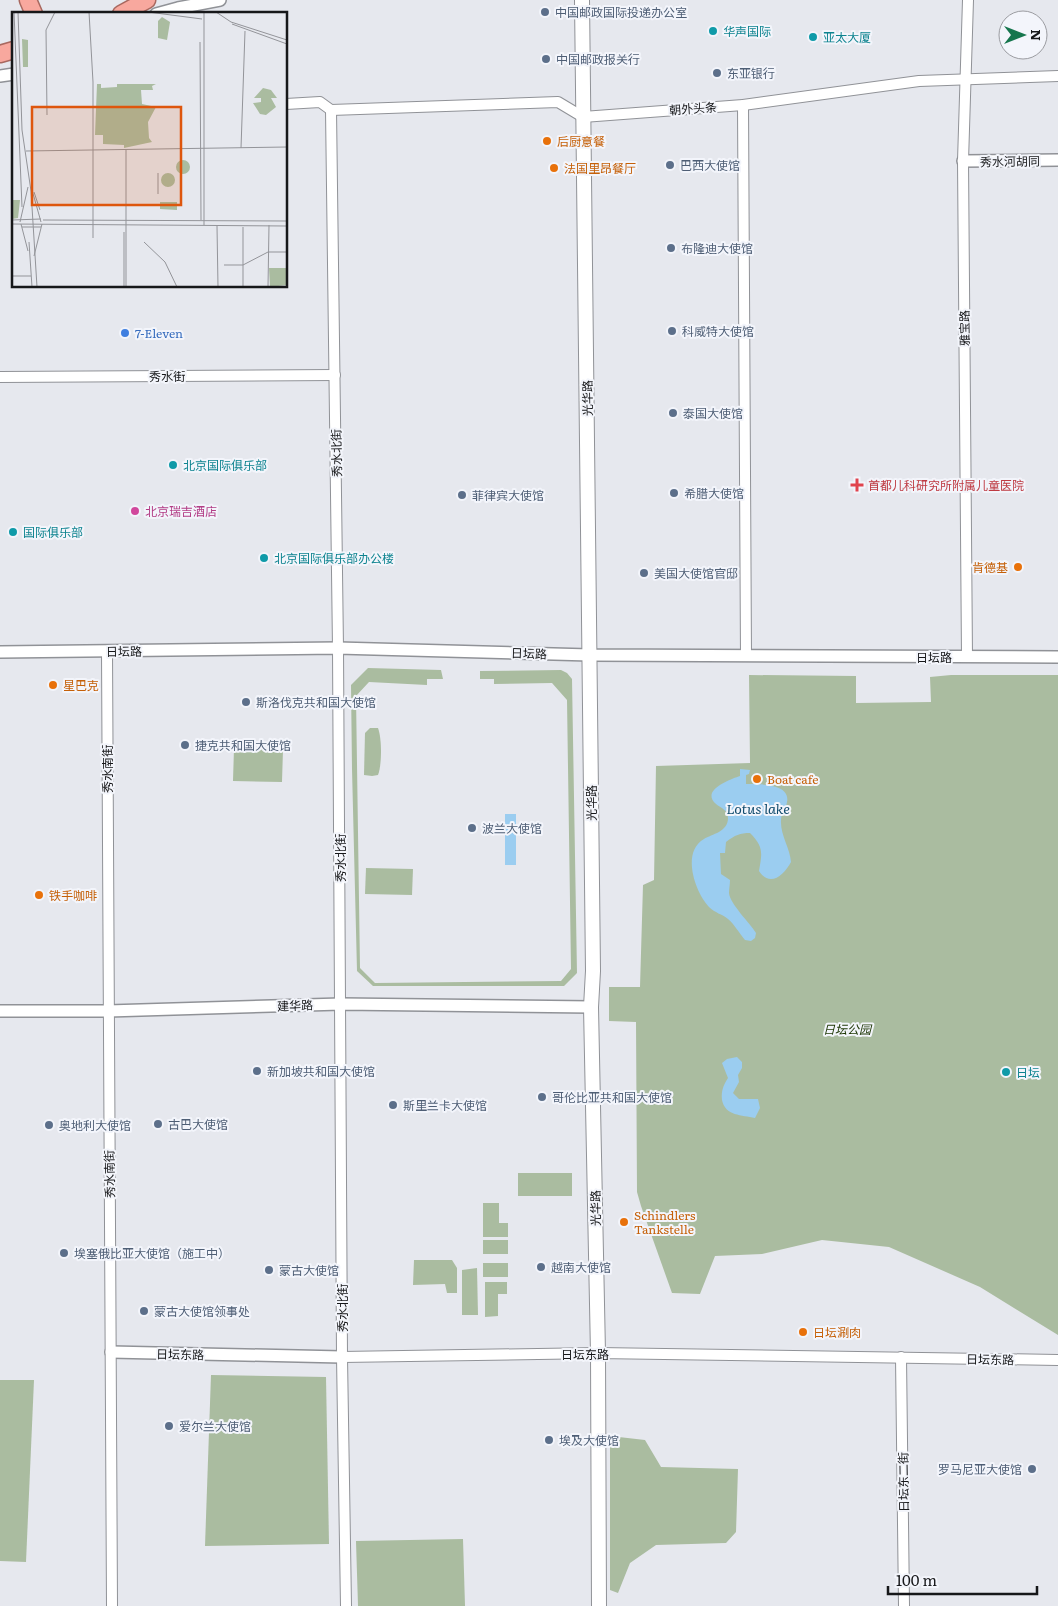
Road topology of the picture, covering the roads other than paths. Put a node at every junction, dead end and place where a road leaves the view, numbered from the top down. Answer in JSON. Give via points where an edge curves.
{"nodes":[{"id":1,"x":28,"y":0,"type":"edge"},
{"id":2,"x":147,"y":0,"type":"edge"},
{"id":3,"x":220,"y":0,"type":"edge"},
{"id":4,"x":582,"y":0,"type":"edge"},
{"id":5,"x":968,"y":0,"type":"edge"},
{"id":6,"x":33,"y":12,"type":"edge"},
{"id":7,"x":126,"y":12,"type":"edge"},
{"id":8,"x":163,"y":12,"type":"edge"},
{"id":9,"x":1058,"y":76,"type":"edge"},
{"id":10,"x":965,"y":80,"type":"junction"},
{"id":11,"x":288,"y":104,"type":"edge"},
{"id":12,"x":744,"y":105,"type":"junction"},
{"id":13,"x":331,"y":110,"type":"junction"},
{"id":14,"x":583,"y":117,"type":"junction"},
{"id":15,"x":1058,"y":160,"type":"edge"},
{"id":16,"x":963,"y":161,"type":"junction"},
{"id":17,"x":334,"y":375,"type":"junction"},
{"id":18,"x":0,"y":377,"type":"edge"},
{"id":19,"x":338,"y":648,"type":"junction"},
{"id":20,"x":107,"y":651,"type":"junction"},
{"id":21,"x":0,"y":652,"type":"edge"},
{"id":22,"x":590,"y":655,"type":"junction"},
{"id":23,"x":746,"y":656,"type":"junction"},
{"id":24,"x":967,"y":657,"type":"junction"},
{"id":25,"x":1058,"y":657,"type":"edge"},
{"id":26,"x":341,"y":1004,"type":"junction"},
{"id":27,"x":591,"y":1007,"type":"junction"},
{"id":28,"x":0,"y":1010,"type":"edge"},
{"id":29,"x":108,"y":1011,"type":"junction"},
{"id":30,"x":111,"y":1352,"type":"junction"},
{"id":31,"x":598,"y":1353,"type":"junction"},
{"id":32,"x":342,"y":1357,"type":"junction"},
{"id":33,"x":901,"y":1357,"type":"junction"},
{"id":34,"x":1058,"y":1360,"type":"edge"},
{"id":35,"x":112,"y":1606,"type":"edge"},
{"id":36,"x":346,"y":1606,"type":"edge"},
{"id":37,"x":599,"y":1606,"type":"edge"},
{"id":38,"x":904,"y":1606,"type":"edge"}],
"edges":[{"from":1,"to":6,"type":"highway"},
{"from":2,"to":7,"type":"highway"},
{"from":3,"to":8,"type":"street"},
{"from":4,"to":14,"type":"main road","name":"光华路"},
{"from":5,"to":10,"type":"street","name":"雅宝路"},
{"from":9,"to":10,"type":"street","name":"朝外头条"},
{"from":10,"to":12,"type":"street","name":"朝外头条","via":[[919,81]]},
{"from":10,"to":16,"type":"street","name":"雅宝路"},
{"from":11,"to":13,"type":"street","via":[[320,102]]},
{"from":12,"to":14,"type":"street","name":"朝外头条"},
{"from":12,"to":23,"type":"street"},
{"from":13,"to":14,"type":"street","via":[[558,102]]},
{"from":13,"to":17,"type":"street","name":"秀水北街"},
{"from":14,"to":22,"type":"main road","name":"光华路"},
{"from":15,"to":16,"type":"street","name":"秀水河胡同"},
{"from":16,"to":24,"type":"street","name":"雅宝路"},
{"from":17,"to":18,"type":"street","name":"秀水街"},
{"from":17,"to":19,"type":"street","name":"秀水北街"},
{"from":19,"to":20,"type":"street","name":"日坛路"},
{"from":19,"to":22,"type":"street","name":"日坛路"},
{"from":19,"to":26,"type":"street","name":"秀水北街"},
{"from":20,"to":21,"type":"street","name":"日坛路"},
{"from":20,"to":29,"type":"street","name":"秀水南街"},
{"from":22,"to":23,"type":"street","name":"日坛路"},
{"from":22,"to":27,"type":"main road","name":"光华路"},
{"from":23,"to":24,"type":"street","name":"日坛路"},
{"from":24,"to":25,"type":"street","name":"日坛路"},
{"from":26,"to":27,"type":"street","name":"建华路"},
{"from":26,"to":29,"type":"street","name":"建华路"},
{"from":26,"to":32,"type":"street","name":"秀水北街"},
{"from":27,"to":31,"type":"main road","name":"光华路"},
{"from":28,"to":29,"type":"street","name":"建华路"},
{"from":29,"to":30,"type":"street","name":"秀水南街"},
{"from":30,"to":32,"type":"street","name":"日坛东路"},
{"from":30,"to":35,"type":"street","name":"秀水南街"},
{"from":31,"to":32,"type":"street","name":"日坛东路"},
{"from":31,"to":33,"type":"street","name":"日坛东路"},
{"from":31,"to":37,"type":"main road","name":"光华路"},
{"from":32,"to":36,"type":"street","name":"秀水北街"},
{"from":33,"to":34,"type":"street","name":"日坛东路"},
{"from":33,"to":38,"type":"street","name":"日坛东二街"}]}
